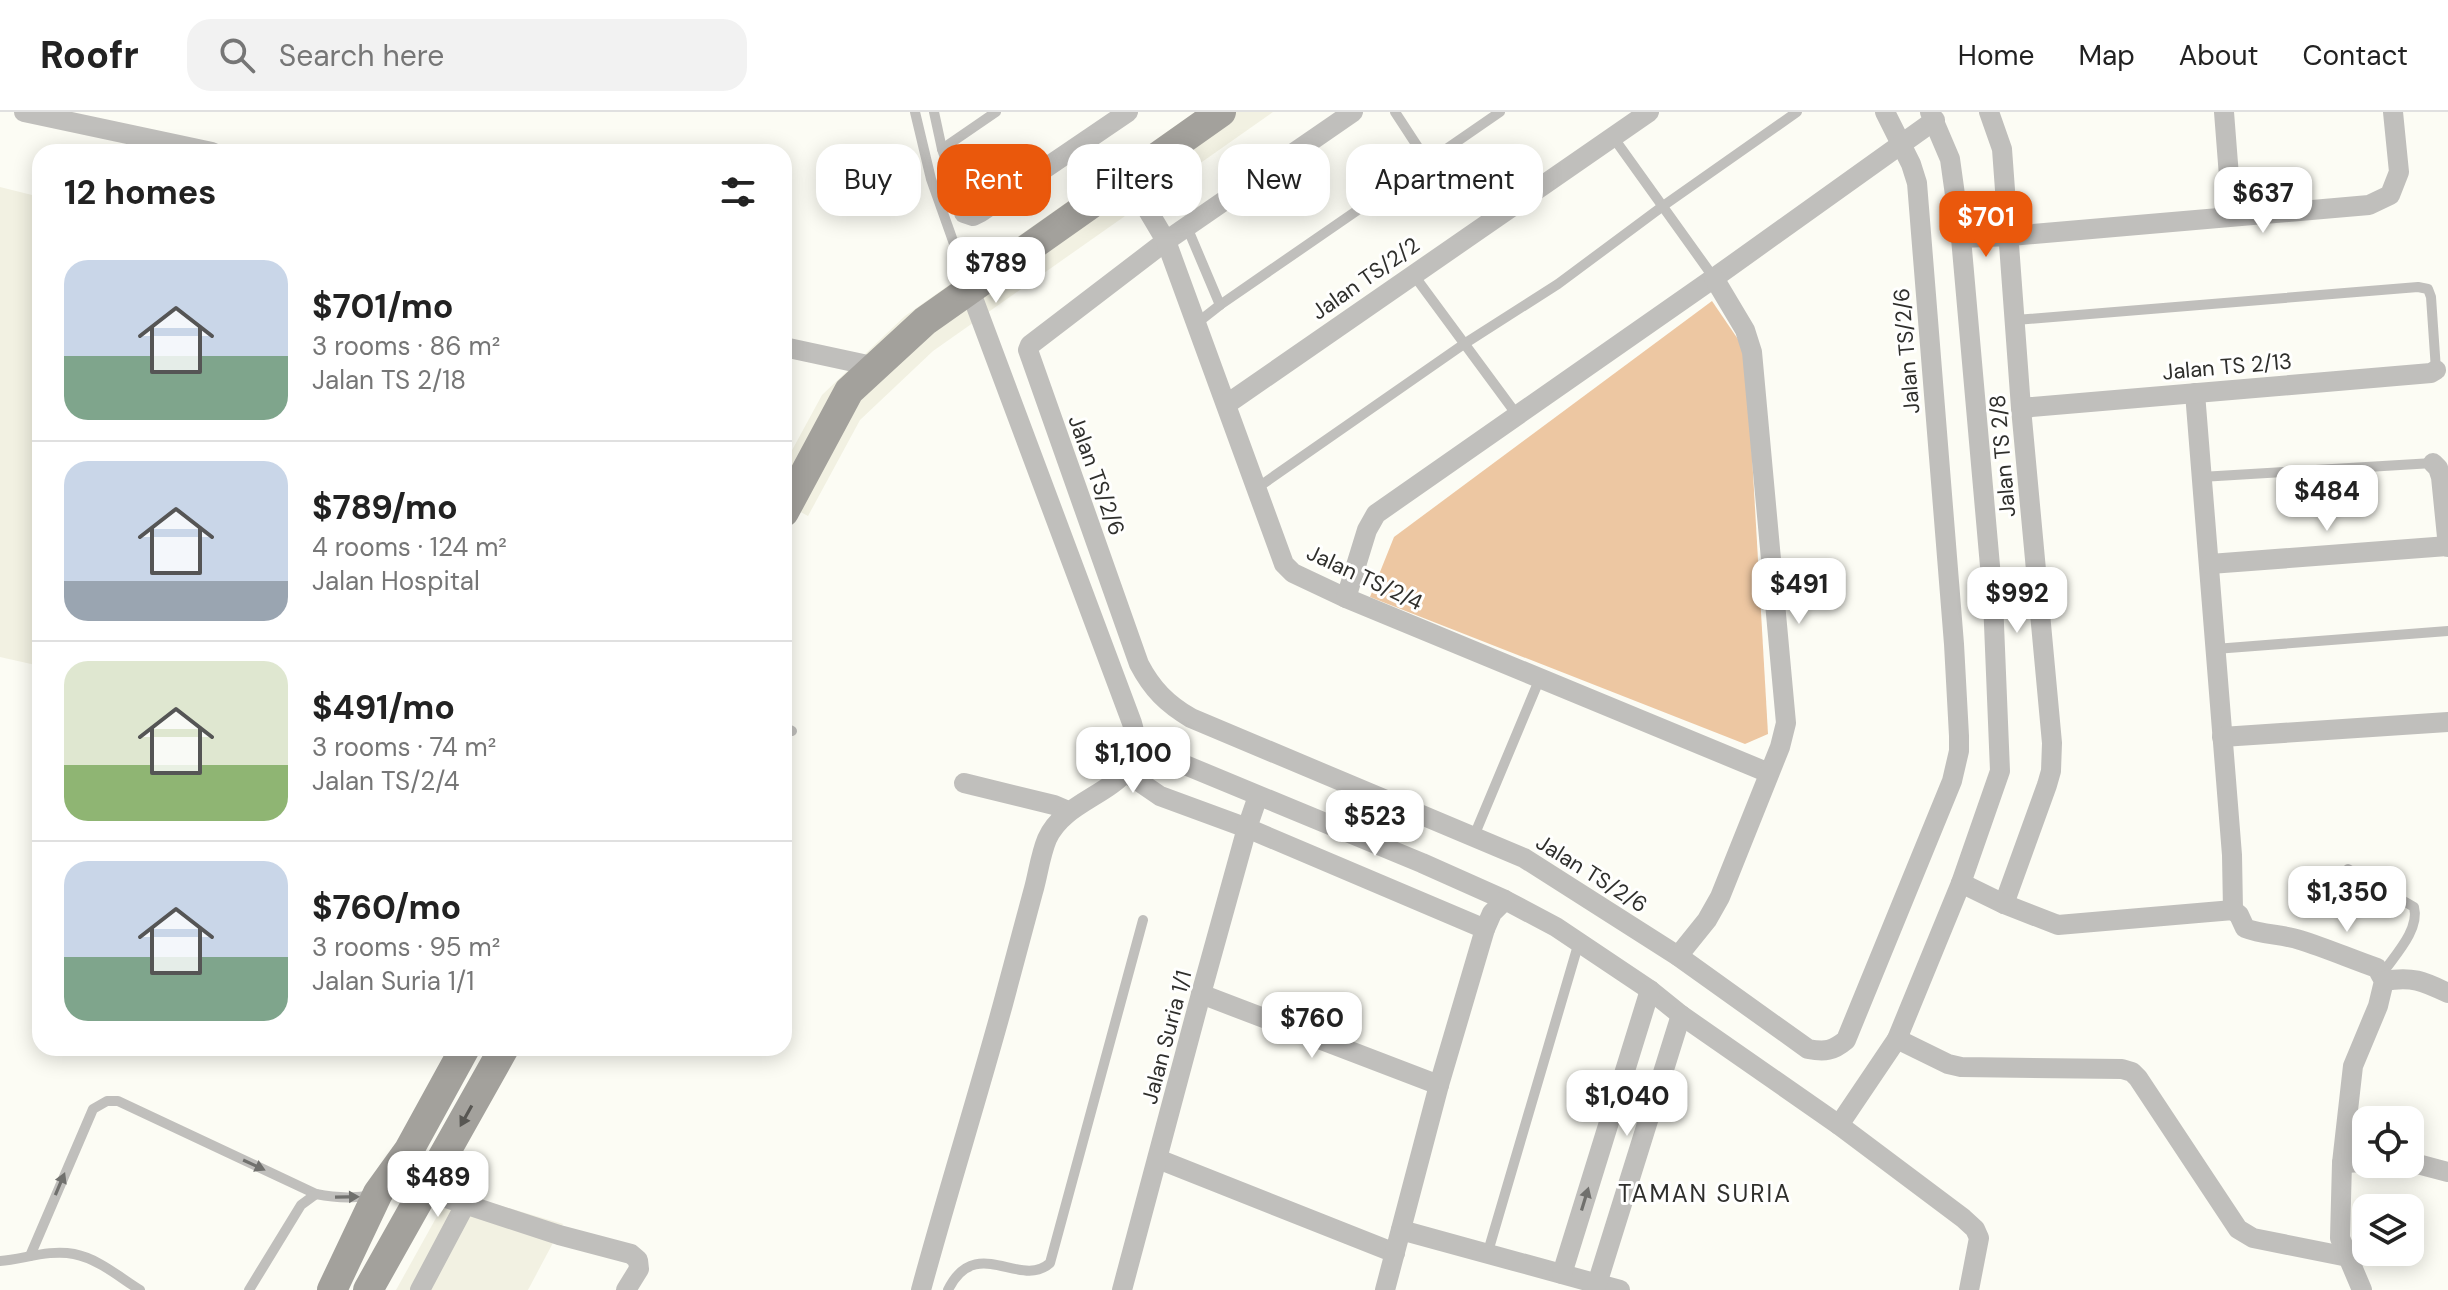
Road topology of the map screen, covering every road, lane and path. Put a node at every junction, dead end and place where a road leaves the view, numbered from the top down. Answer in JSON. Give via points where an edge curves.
{"nodes":[{"id":1,"x":24,"y":112,"type":"edge"},
{"id":2,"x":915,"y":112,"type":"edge"},
{"id":3,"x":934,"y":112,"type":"edge"},
{"id":4,"x":996,"y":112,"type":"edge"},
{"id":5,"x":1128,"y":112,"type":"edge"},
{"id":6,"x":1221,"y":112,"type":"edge"},
{"id":7,"x":1353,"y":112,"type":"edge"},
{"id":8,"x":1395,"y":112,"type":"edge"},
{"id":9,"x":1500,"y":112,"type":"edge"},
{"id":10,"x":1649,"y":112,"type":"edge"},
{"id":11,"x":1797,"y":112,"type":"edge"},
{"id":12,"x":1885,"y":112,"type":"edge"},
{"id":13,"x":1989,"y":112,"type":"edge"},
{"id":14,"x":2224,"y":112,"type":"edge"},
{"id":15,"x":2393,"y":112,"type":"edge"},
{"id":16,"x":1933,"y":116,"type":"edge"},
{"id":17,"x":1613,"y":137,"type":"junction"},
{"id":18,"x":174,"y":144,"type":"edge"},
{"id":19,"x":941,"y":144,"type":"edge"},
{"id":20,"x":949,"y":144,"type":"edge"},
{"id":21,"x":1175,"y":144,"type":"edge"},
{"id":22,"x":1416,"y":144,"type":"edge"},
{"id":23,"x":1452,"y":144,"type":"edge"},
{"id":24,"x":1902,"y":144,"type":"junction"},
{"id":25,"x":1051,"y":164,"type":"edge"},
{"id":26,"x":1663,"y":206,"type":"junction"},
{"id":27,"x":2232,"y":215,"type":"junction"},
{"id":28,"x":1073,"y":216,"type":"edge"},
{"id":29,"x":1151,"y":216,"type":"edge"},
{"id":30,"x":1348,"y":216,"type":"edge"},
{"id":31,"x":1187,"y":227,"type":"junction"},
{"id":32,"x":2010,"y":236,"type":"junction"},
{"id":33,"x":1961,"y":238,"type":"junction"},
{"id":34,"x":1166,"y":241,"type":"junction"},
{"id":35,"x":1413,"y":274,"type":"junction"},
{"id":36,"x":1714,"y":278,"type":"junction"},
{"id":37,"x":970,"y":290,"type":"junction"},
{"id":38,"x":1220,"y":305,"type":"junction"},
{"id":39,"x":2016,"y":320,"type":"junction"},
{"id":40,"x":1197,"y":323,"type":"junction"},
{"id":41,"x":1464,"y":344,"type":"junction"},
{"id":42,"x":792,"y":349,"type":"edge"},
{"id":43,"x":877,"y":367,"type":"junction"},
{"id":44,"x":2436,"y":370,"type":"joint"},
{"id":45,"x":2195,"y":393,"type":"junction"},
{"id":46,"x":1227,"y":404,"type":"junction"},
{"id":47,"x":2021,"y":408,"type":"junction"},
{"id":48,"x":1517,"y":415,"type":"junction"},
{"id":49,"x":2433,"y":463,"type":"joint"},
{"id":50,"x":2201,"y":477,"type":"junction"},
{"id":51,"x":1257,"y":488,"type":"junction"},
{"id":52,"x":792,"y":497,"type":"edge"},
{"id":53,"x":2448,"y":547,"type":"edge"},
{"id":54,"x":2210,"y":564,"type":"junction"},
{"id":55,"x":1346,"y":598,"type":"junction"},
{"id":56,"x":2448,"y":631,"type":"edge"},
{"id":57,"x":2215,"y":649,"type":"junction"},
{"id":58,"x":1540,"y":678,"type":"junction"},
{"id":59,"x":2448,"y":722,"type":"edge"},
{"id":60,"x":2222,"y":737,"type":"junction"},
{"id":61,"x":1173,"y":760,"type":"dead end"},
{"id":62,"x":1125,"y":772,"type":"junction"},
{"id":63,"x":1769,"y":773,"type":"junction"},
{"id":64,"x":964,"y":783,"type":"dead end"},
{"id":65,"x":1258,"y":796,"type":"junction"},
{"id":66,"x":1068,"y":811,"type":"junction"},
{"id":67,"x":1247,"y":828,"type":"junction"},
{"id":68,"x":1474,"y":836,"type":"junction"},
{"id":69,"x":2348,"y":869,"type":"dead end"},
{"id":70,"x":1961,"y":883,"type":"junction"},
{"id":71,"x":1505,"y":900,"type":"junction"},
{"id":72,"x":2004,"y":904,"type":"junction"},
{"id":73,"x":2233,"y":910,"type":"junction"},
{"id":74,"x":1143,"y":920,"type":"dead end"},
{"id":75,"x":1485,"y":929,"type":"junction"},
{"id":76,"x":1579,"y":941,"type":"junction"},
{"id":77,"x":1678,"y":956,"type":"junction"},
{"id":78,"x":2383,"y":977,"type":"junction"},
{"id":79,"x":1650,"y":990,"type":"junction"},
{"id":80,"x":2448,"y":993,"type":"edge"},
{"id":81,"x":1201,"y":994,"type":"junction"},
{"id":82,"x":1681,"y":1015,"type":"junction"},
{"id":83,"x":1897,"y":1039,"type":"junction"},
{"id":84,"x":461,"y":1056,"type":"edge"},
{"id":85,"x":500,"y":1056,"type":"edge"},
{"id":86,"x":1439,"y":1085,"type":"junction"},
{"id":87,"x":1839,"y":1125,"type":"junction"},
{"id":88,"x":1158,"y":1159,"type":"junction"},
{"id":89,"x":2342,"y":1163,"type":"junction"},
{"id":90,"x":2352,"y":1163,"type":"edge"},
{"id":91,"x":2424,"y":1166,"type":"edge"},
{"id":92,"x":2448,"y":1172,"type":"edge"},
{"id":93,"x":425,"y":1191,"type":"junction"},
{"id":94,"x":378,"y":1193,"type":"junction"},
{"id":95,"x":316,"y":1194,"type":"junction"},
{"id":96,"x":465,"y":1205,"type":"junction"},
{"id":97,"x":1401,"y":1230,"type":"junction"},
{"id":98,"x":1395,"y":1253,"type":"junction"},
{"id":99,"x":1487,"y":1255,"type":"junction"},
{"id":100,"x":30,"y":1256,"type":"junction"},
{"id":101,"x":2348,"y":1257,"type":"junction"},
{"id":102,"x":0,"y":1261,"type":"edge"},
{"id":103,"x":1562,"y":1274,"type":"junction"},
{"id":104,"x":1597,"y":1284,"type":"junction"},
{"id":105,"x":140,"y":1290,"type":"edge"},
{"id":106,"x":249,"y":1290,"type":"edge"},
{"id":107,"x":332,"y":1290,"type":"edge"},
{"id":108,"x":368,"y":1290,"type":"edge"},
{"id":109,"x":420,"y":1290,"type":"edge"},
{"id":110,"x":626,"y":1290,"type":"edge"},
{"id":111,"x":921,"y":1290,"type":"edge"},
{"id":112,"x":948,"y":1290,"type":"edge"},
{"id":113,"x":1122,"y":1290,"type":"edge"},
{"id":114,"x":1385,"y":1290,"type":"edge"},
{"id":115,"x":1620,"y":1290,"type":"edge"},
{"id":116,"x":1969,"y":1290,"type":"edge"},
{"id":117,"x":2362,"y":1290,"type":"edge"}],
"edges":[{"from":1,"to":18,"type":"street"},
{"from":2,"to":37,"type":"lane","via":[[931,179]]},
{"from":3,"to":19,"type":"lane"},
{"from":4,"to":20,"type":"lane"},
{"from":5,"to":25,"type":"street"},
{"from":6,"to":21,"type":"street"},
{"from":7,"to":31,"type":"street","name":"Jalan TS/2/6"},
{"from":8,"to":22,"type":"lane"},
{"from":9,"to":23,"type":"lane"},
{"from":10,"to":17,"type":"street","name":"Jalan TS/2/2"},
{"from":11,"to":26,"type":"lane"},
{"from":12,"to":24,"type":"street","name":"Jalan TS/2/6"},
{"from":13,"to":32,"type":"street","name":"Jalan TS 2/8","via":[[2002,149]]},
{"from":14,"to":27,"type":"street"},
{"from":15,"to":27,"type":"street","via":[[2399,172],[2390,195],[2369,205]]},
{"from":16,"to":24,"type":"street"},
{"from":16,"to":33,"type":"street","via":[[1950,159]]},
{"from":17,"to":26,"type":"lane"},
{"from":17,"to":35,"type":"street","name":"Jalan TS/2/2"},
{"from":24,"to":36,"type":"street"},
{"from":24,"to":77,"type":"street","name":"Jalan TS/2/6","via":[[1917,183],[1954,644],[1959,751],[1952,781],[1846,1040],[1835,1049],[1808,1049]]},
{"from":26,"to":36,"type":"lane"},
{"from":26,"to":41,"type":"lane","via":[[1558,284]]},
{"from":27,"to":32,"type":"street"},
{"from":28,"to":37,"type":"street"},
{"from":29,"to":34,"type":"street","name":"Jalan TS/2/4"},
{"from":30,"to":38,"type":"lane"},
{"from":31,"to":34,"type":"street","name":"Jalan TS/2/6"},
{"from":31,"to":38,"type":"lane"},
{"from":32,"to":33,"type":"street"},
{"from":32,"to":39,"type":"street","name":"Jalan TS 2/8"},
{"from":33,"to":70,"type":"street","via":[[1993,600],[2000,771]]},
{"from":34,"to":40,"type":"street","name":"Jalan TS/2/4"},
{"from":34,"to":68,"type":"street","name":"Jalan TS/2/6","via":[[1028,350],[1143,672],[1171,706],[1191,718]]},
{"from":35,"to":41,"type":"lane"},
{"from":35,"to":46,"type":"street","name":"Jalan TS/2/2"},
{"from":36,"to":48,"type":"street"},
{"from":36,"to":63,"type":"street","via":[[1752,352],[1785,703],[1784,736]]},
{"from":37,"to":43,"type":"street","via":[[925,321]]},
{"from":37,"to":62,"type":"street","via":[[1136,735],[1136,753]]},
{"from":38,"to":40,"type":"lane"},
{"from":39,"to":44,"type":"lane","via":[[2418,287],[2428,289],[2431,297]]},
{"from":39,"to":47,"type":"street","name":"Jalan TS 2/8"},
{"from":40,"to":46,"type":"street","name":"Jalan TS/2/4"},
{"from":41,"to":48,"type":"lane"},
{"from":41,"to":51,"type":"lane"},
{"from":42,"to":43,"type":"street"},
{"from":43,"to":52,"type":"street","via":[[849,391]]},
{"from":44,"to":45,"type":"street","name":"Jalan TS 2/13"},
{"from":45,"to":47,"type":"street","name":"Jalan TS 2/13"},
{"from":45,"to":50,"type":"street"},
{"from":46,"to":51,"type":"street","name":"Jalan TS/2/4"},
{"from":47,"to":72,"type":"street","name":"Jalan TS 2/8","via":[[2052,759]]},
{"from":48,"to":55,"type":"street","via":[[1376,514]]},
{"from":49,"to":50,"type":"lane"},
{"from":49,"to":53,"type":"street","via":[[2441,477]]},
{"from":50,"to":54,"type":"street"},
{"from":51,"to":55,"type":"street","name":"Jalan TS/2/4","via":[[1284,564]]},
{"from":53,"to":54,"type":"street"},
{"from":54,"to":57,"type":"street"},
{"from":55,"to":58,"type":"street","name":"Jalan TS/2/4"},
{"from":56,"to":57,"type":"lane"},
{"from":57,"to":60,"type":"street"},
{"from":58,"to":63,"type":"street","name":"Jalan TS/2/4"},
{"from":58,"to":68,"type":"lane"},
{"from":59,"to":60,"type":"street"},
{"from":60,"to":73,"type":"street"},
{"from":61,"to":65,"type":"street"},
{"from":62,"to":66,"type":"street"},
{"from":62,"to":67,"type":"street","via":[[1160,796]]},
{"from":63,"to":77,"type":"street","via":[[1720,897]]},
{"from":64,"to":66,"type":"street"},
{"from":65,"to":67,"type":"street","name":"Jalan Suria 1/1"},
{"from":65,"to":71,"type":"street"},
{"from":66,"to":111,"type":"street","via":[[1047,840]]},
{"from":67,"to":75,"type":"street"},
{"from":67,"to":81,"type":"street","name":"Jalan Suria 1/1"},
{"from":68,"to":77,"type":"street","name":"Jalan TS/2/6","via":[[1545,870]]},
{"from":69,"to":78,"type":"lane","via":[[2414,907],[2415,921]]},
{"from":70,"to":72,"type":"street"},
{"from":70,"to":83,"type":"street"},
{"from":71,"to":75,"type":"street"},
{"from":71,"to":76,"type":"street"},
{"from":72,"to":73,"type":"street","via":[[2058,925]]},
{"from":73,"to":78,"type":"street","via":[[2245,928],[2304,941],[2377,968]]},
{"from":74,"to":112,"type":"lane","via":[[1050,1263],[1025,1274],[967,1267]]},
{"from":75,"to":86,"type":"street"},
{"from":76,"to":79,"type":"street"},
{"from":76,"to":99,"type":"lane"},
{"from":78,"to":80,"type":"street","via":[[2420,980]]},
{"from":78,"to":89,"type":"street","via":[[2378,1006],[2353,1066]]},
{"from":79,"to":82,"type":"street"},
{"from":103,"to":79,"type":"street","one_way":true},
{"from":81,"to":86,"type":"street"},
{"from":81,"to":88,"type":"street","name":"Jalan Suria 1/1"},
{"from":82,"to":87,"type":"street"},
{"from":82,"to":104,"type":"street"},
{"from":83,"to":87,"type":"street"},
{"from":83,"to":101,"type":"street","via":[[1961,1067],[2132,1072],[2238,1229],[2253,1238]]},
{"from":84,"to":94,"type":"street","via":[[409,1150]]},
{"from":85,"to":93,"type":"street","one_way":true},
{"from":86,"to":97,"type":"street"},
{"from":87,"to":116,"type":"street","via":[[1975,1229],[1978,1250]]},
{"from":88,"to":98,"type":"street"},
{"from":88,"to":113,"type":"street","name":"Jalan Suria 1/1"},
{"from":89,"to":90,"type":"street"},
{"from":89,"to":101,"type":"street","via":[[2338,1227]]},
{"from":91,"to":92,"type":"street"},
{"from":93,"to":96,"type":"street"},
{"from":93,"to":108,"type":"street"},
{"from":95,"to":94,"type":"lane","one_way":true,"via":[[357,1198]]},
{"from":94,"to":107,"type":"street"},
{"from":100,"to":95,"type":"lane","one_way":true,"via":[[93,1109],[107,1101],[118,1101]]},
{"from":95,"to":106,"type":"lane","via":[[301,1205]]},
{"from":96,"to":109,"type":"street"},
{"from":96,"to":110,"type":"street","via":[[631,1254],[639,1269]]},
{"from":97,"to":98,"type":"street"},
{"from":97,"to":99,"type":"street"},
{"from":98,"to":114,"type":"street"},
{"from":99,"to":103,"type":"street"},
{"from":100,"to":102,"type":"lane"},
{"from":100,"to":105,"type":"lane","via":[[73,1253]]},
{"from":101,"to":117,"type":"street"},
{"from":103,"to":104,"type":"street"},
{"from":104,"to":115,"type":"street"}]}
